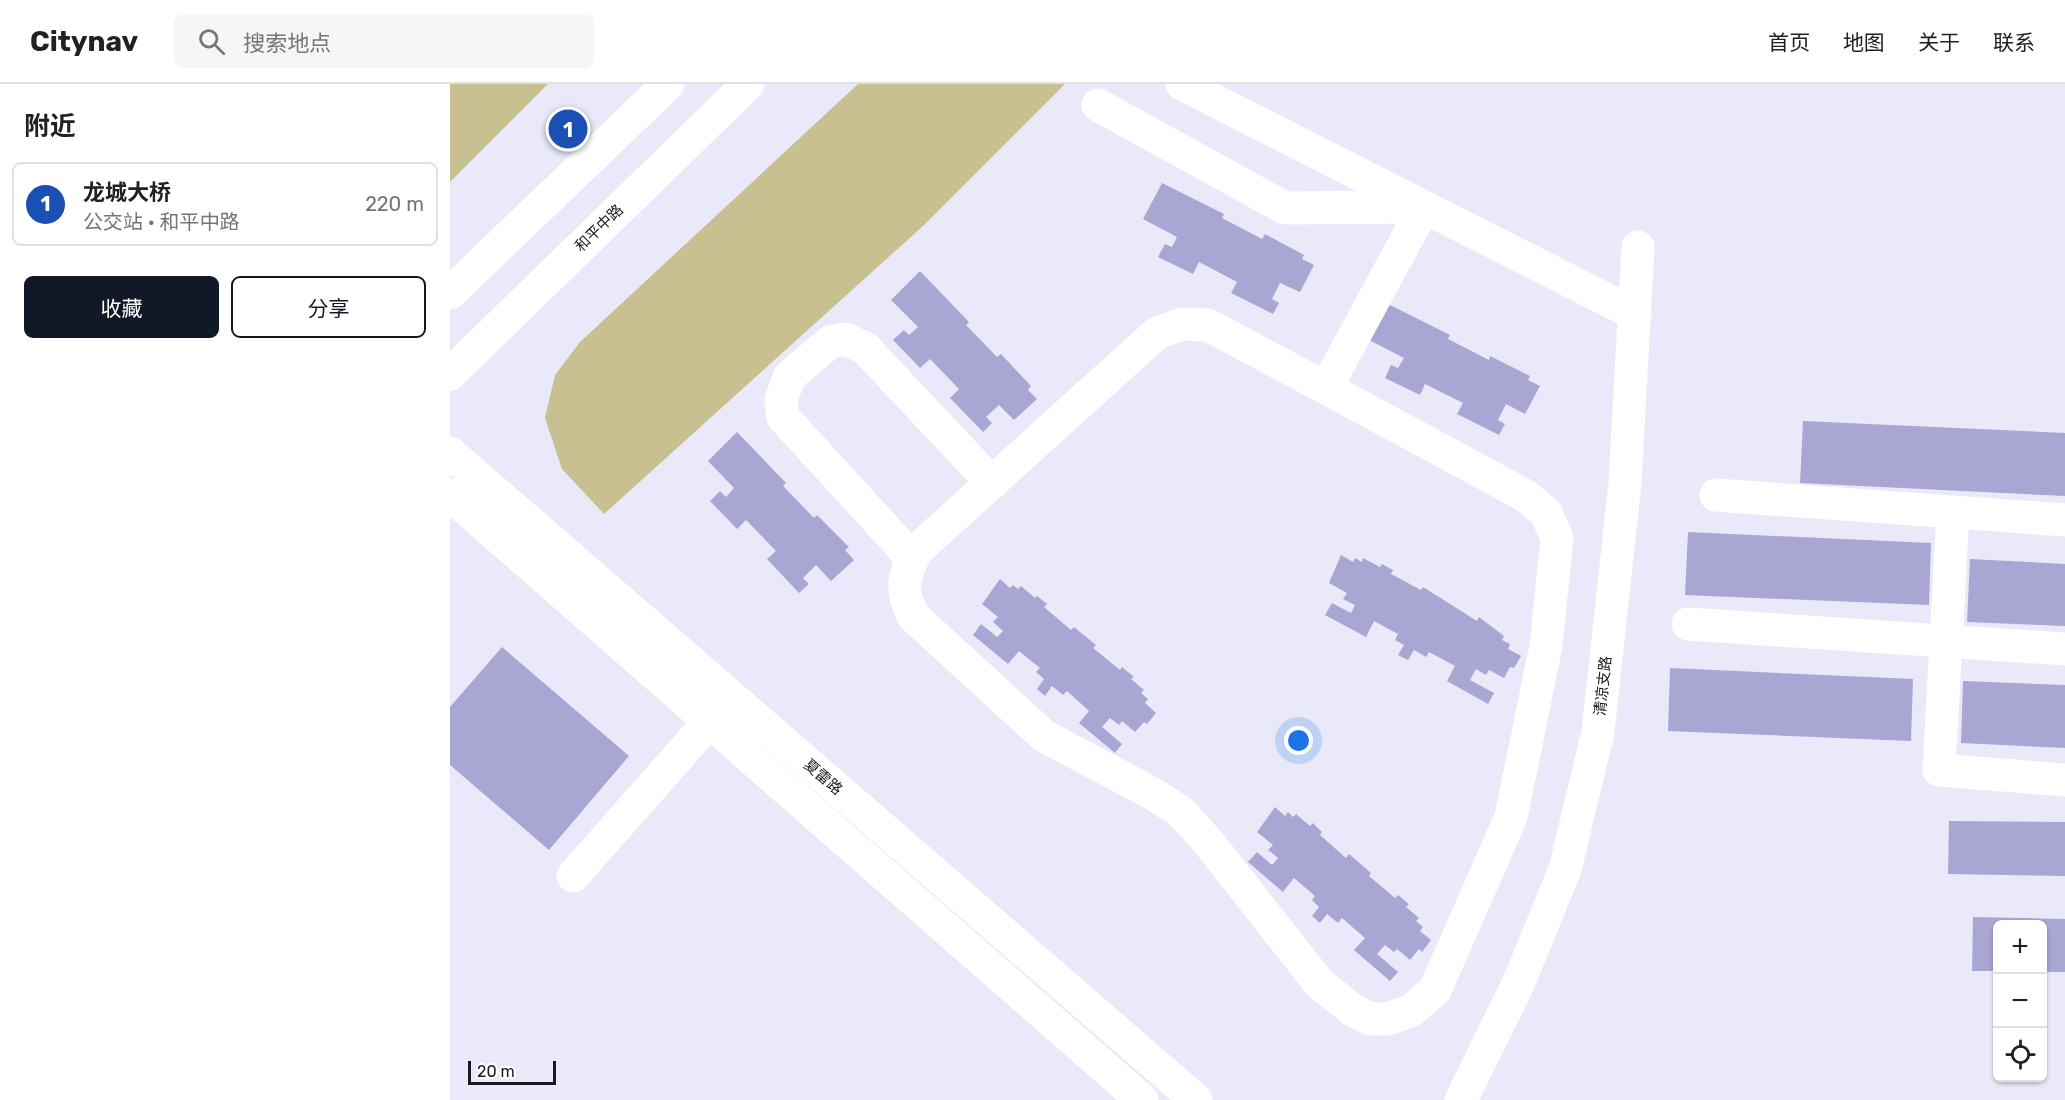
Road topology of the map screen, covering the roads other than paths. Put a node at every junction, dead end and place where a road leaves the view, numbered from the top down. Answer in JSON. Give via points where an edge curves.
{"nodes":[{"id":1,"x":668,"y":84,"type":"edge"},
{"id":2,"x":748,"y":84,"type":"edge"},
{"id":3,"x":1182,"y":84,"type":"edge"},
{"id":4,"x":1098,"y":105,"type":"dead end"},
{"id":5,"x":1424,"y":207,"type":"junction"},
{"id":6,"x":1638,"y":247,"type":"dead end"},
{"id":7,"x":450,"y":293,"type":"edge"},
{"id":8,"x":1635,"y":315,"type":"junction"},
{"id":9,"x":450,"y":374,"type":"edge"},
{"id":10,"x":1326,"y":388,"type":"junction"},
{"id":11,"x":450,"y":453,"type":"edge"},
{"id":12,"x":992,"y":483,"type":"junction"},
{"id":13,"x":450,"y":495,"type":"edge"},
{"id":14,"x":1716,"y":495,"type":"dead end"},
{"id":15,"x":1953,"y":512,"type":"junction"},
{"id":16,"x":2065,"y":520,"type":"edge"},
{"id":17,"x":912,"y":558,"type":"junction"},
{"id":18,"x":1688,"y":624,"type":"dead end"},
{"id":19,"x":1946,"y":642,"type":"junction"},
{"id":20,"x":2065,"y":650,"type":"edge"},
{"id":21,"x":709,"y":722,"type":"junction"},
{"id":22,"x":2065,"y":780,"type":"edge"},
{"id":23,"x":573,"y":876,"type":"dead end"},
{"id":24,"x":1142,"y":1100,"type":"edge"},
{"id":25,"x":1196,"y":1100,"type":"edge"},
{"id":26,"x":1461,"y":1100,"type":"edge"}],
"edges":[{"from":1,"to":7,"type":"street"},
{"from":2,"to":9,"type":"street","name":"和平中路"},
{"from":3,"to":5,"type":"street"},
{"from":4,"to":5,"type":"street","via":[[1285,208]]},
{"from":5,"to":8,"type":"street"},
{"from":5,"to":10,"type":"street"},
{"from":6,"to":8,"type":"street","name":"清凉支路"},
{"from":8,"to":26,"type":"street","name":"清凉支路","via":[[1625,483],[1598,732],[1565,868],[1519,981]]},
{"from":10,"to":12,"type":"street","via":[[1208,325],[1182,324],[1157,333]]},
{"from":10,"to":17,"type":"street","via":[[1526,496],[1546,513],[1557,538],[1546,646],[1511,817],[1435,990],[1412,1010],[1388,1019],[1371,1019],[1354,1011],[1319,983],[1181,812],[1044,736],[913,616],[903,594]]},
{"from":11,"to":25,"type":"street","name":"夏雷路"},
{"from":12,"to":17,"type":"street"},
{"from":12,"to":17,"type":"street","via":[[865,348],[845,339],[830,342],[789,377],[781,400],[783,417]]},
{"from":13,"to":21,"type":"street"},
{"from":14,"to":15,"type":"street"},
{"from":15,"to":16,"type":"street"},
{"from":15,"to":19,"type":"street"},
{"from":18,"to":19,"type":"street"},
{"from":19,"to":20,"type":"street"},
{"from":19,"to":22,"type":"street","via":[[1939,770]]},
{"from":21,"to":23,"type":"street"},
{"from":21,"to":24,"type":"street"}]}
